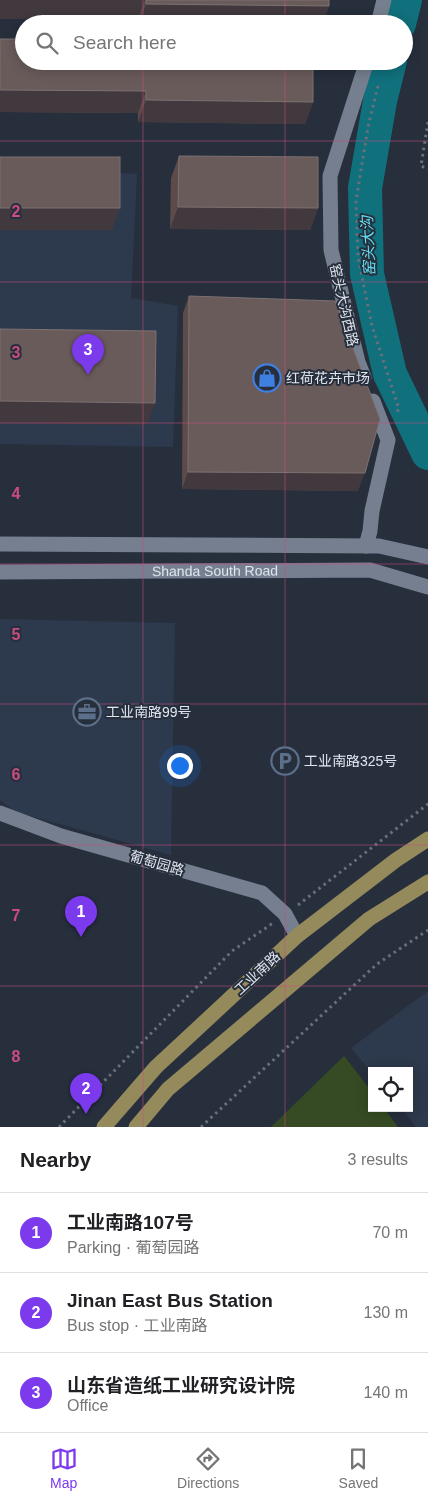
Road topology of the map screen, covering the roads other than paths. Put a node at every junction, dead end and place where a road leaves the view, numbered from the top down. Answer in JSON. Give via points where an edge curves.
{"nodes":[{"id":1,"x":384,"y":0,"type":"edge"},
{"id":2,"x":380,"y":15,"type":"edge"},
{"id":3,"x":364,"y":70,"type":"edge"},
{"id":4,"x":0,"y":544,"type":"edge"},
{"id":5,"x":366,"y":546,"type":"junction"},
{"id":6,"x":428,"y":557,"type":"edge"},
{"id":7,"x":0,"y":572,"type":"edge"},
{"id":8,"x":428,"y":587,"type":"edge"},
{"id":9,"x":0,"y":814,"type":"edge"},
{"id":10,"x":428,"y":839,"type":"edge"},
{"id":11,"x":428,"y":882,"type":"edge"},
{"id":12,"x":297,"y":936,"type":"junction"},
{"id":13,"x":104,"y":1127,"type":"edge"},
{"id":14,"x":136,"y":1127,"type":"edge"}],
"edges":[{"from":1,"to":2,"type":"street"},
{"from":3,"to":5,"type":"street","name":"窑头大沟西路","via":[[330,176],[331,250],[358,362],[388,440]]},
{"from":4,"to":5,"type":"street","name":"Shanda South Road"},
{"from":5,"to":6,"type":"street","name":"Shanda South Road"},
{"from":7,"to":8,"type":"street","name":"Shanda South Road","via":[[370,570]]},
{"from":9,"to":12,"type":"street","name":"葡萄园路","via":[[61,836],[262,893],[286,914]]},
{"from":10,"to":12,"type":"main road","name":"工业南路"},
{"from":11,"to":14,"type":"main road","via":[[362,926],[168,1089]]},
{"from":12,"to":13,"type":"main road","name":"工业南路","via":[[156,1068]]}]}
